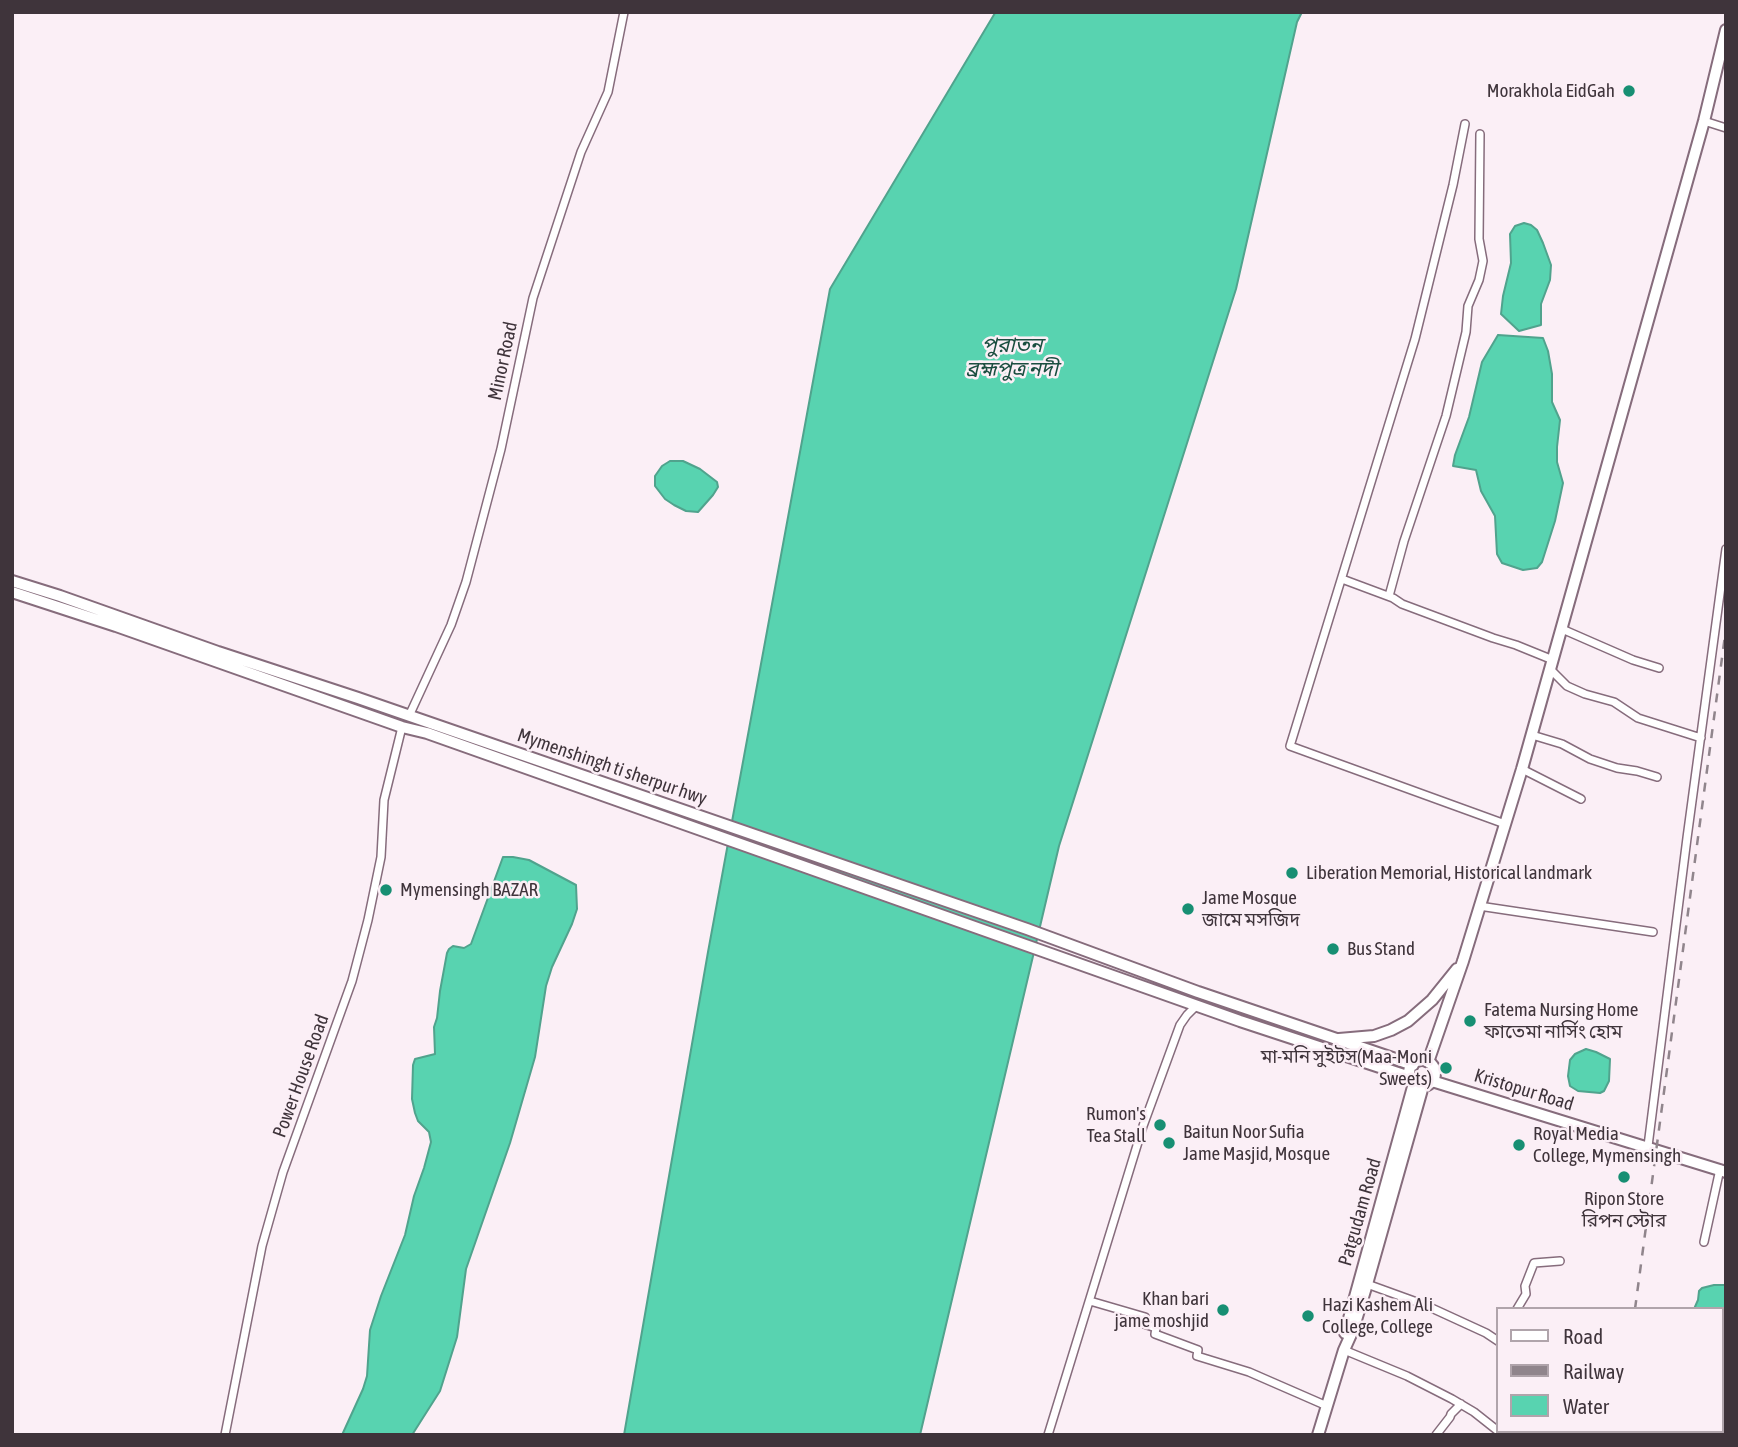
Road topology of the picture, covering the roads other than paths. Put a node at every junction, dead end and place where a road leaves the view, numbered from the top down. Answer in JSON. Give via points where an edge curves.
{"nodes":[{"id":1,"x":624,"y":12,"type":"edge"},
{"id":2,"x":1726,"y":30,"type":"edge"},
{"id":3,"x":1704,"y":121,"type":"junction"},
{"id":4,"x":1465,"y":124,"type":"dead end"},
{"id":5,"x":1726,"y":128,"type":"edge"},
{"id":6,"x":1480,"y":134,"type":"dead end"},
{"id":7,"x":1726,"y":549,"type":"edge"},
{"id":8,"x":1342,"y":579,"type":"junction"},
{"id":9,"x":12,"y":581,"type":"edge"},
{"id":10,"x":12,"y":592,"type":"edge"},
{"id":11,"x":1388,"y":596,"type":"junction"},
{"id":12,"x":1562,"y":629,"type":"junction"},
{"id":13,"x":1552,"y":664,"type":"junction"},
{"id":14,"x":1659,"y":667,"type":"dead end"},
{"id":15,"x":409,"y":716,"type":"junction"},
{"id":16,"x":402,"y":727,"type":"junction"},
{"id":17,"x":429,"y":729,"type":"junction"},
{"id":18,"x":1532,"y":735,"type":"junction"},
{"id":19,"x":1701,"y":738,"type":"junction"},
{"id":20,"x":1522,"y":769,"type":"junction"},
{"id":21,"x":1657,"y":778,"type":"dead end"},
{"id":22,"x":1581,"y":799,"type":"dead end"},
{"id":23,"x":1505,"y":824,"type":"junction"},
{"id":24,"x":1479,"y":906,"type":"junction"},
{"id":25,"x":1653,"y":932,"type":"dead end"},
{"id":26,"x":1463,"y":961,"type":"junction"},
{"id":27,"x":1196,"y":1000,"type":"junction"},
{"id":28,"x":1338,"y":1039,"type":"junction"},
{"id":29,"x":1429,"y":1062,"type":"junction"},
{"id":30,"x":1413,"y":1065,"type":"junction"},
{"id":31,"x":1420,"y":1082,"type":"junction"},
{"id":32,"x":1648,"y":1146,"type":"junction"},
{"id":33,"x":1723,"y":1170,"type":"edge"},
{"id":34,"x":1704,"y":1242,"type":"dead end"},
{"id":35,"x":1560,"y":1261,"type":"dead end"},
{"id":36,"x":1367,"y":1284,"type":"junction"},
{"id":37,"x":1090,"y":1301,"type":"junction"},
{"id":38,"x":1518,"y":1307,"type":"edge"},
{"id":39,"x":1496,"y":1340,"type":"edge"},
{"id":40,"x":1344,"y":1350,"type":"junction"},
{"id":41,"x":1461,"y":1404,"type":"junction"},
{"id":42,"x":1327,"y":1406,"type":"junction"},
{"id":43,"x":1496,"y":1429,"type":"edge"},
{"id":44,"x":225,"y":1435,"type":"edge"},
{"id":45,"x":1048,"y":1435,"type":"edge"},
{"id":46,"x":1318,"y":1435,"type":"edge"},
{"id":47,"x":1436,"y":1435,"type":"edge"}],
"edges":[{"from":1,"to":15,"type":"street","name":"Minor Road","via":[[608,92],[580,152],[533,298],[501,449],[466,582]]},
{"from":2,"to":3,"type":"main road"},
{"from":3,"to":5,"type":"street"},
{"from":3,"to":12,"type":"main road"},
{"from":4,"to":8,"type":"street","via":[[1415,339]]},
{"from":6,"to":11,"type":"street","via":[[1483,261],[1468,306],[1447,416]]},
{"from":7,"to":19,"type":"street"},
{"from":8,"to":11,"type":"street"},
{"from":8,"to":23,"type":"street","via":[[1290,746]]},
{"from":9,"to":15,"type":"main road","name":"Mymenshingh ti sherpur hwy"},
{"from":10,"to":16,"type":"main road","name":"Mymenshingh ti sherpur hwy"},
{"from":11,"to":13,"type":"street","via":[[1516,645]]},
{"from":12,"to":13,"type":"main road"},
{"from":12,"to":14,"type":"street"},
{"from":13,"to":18,"type":"main road"},
{"from":13,"to":19,"type":"street","via":[[1567,686],[1614,702],[1638,718]]},
{"from":15,"to":17,"type":"main road","name":"Mymenshingh ti sherpur hwy"},
{"from":16,"to":17,"type":"main road","name":"Mymenshingh ti sherpur hwy"},
{"from":16,"to":44,"type":"street","name":"Power House Road","via":[[384,800],[381,857],[369,920],[262,1246]]},
{"from":17,"to":27,"type":"main road","name":"Mymenshingh ti sherpur hwy"},
{"from":18,"to":20,"type":"main road"},
{"from":18,"to":21,"type":"street","via":[[1590,759]]},
{"from":19,"to":32,"type":"street"},
{"from":20,"to":22,"type":"street"},
{"from":20,"to":23,"type":"main road"},
{"from":23,"to":24,"type":"main road"},
{"from":24,"to":25,"type":"street"},
{"from":24,"to":26,"type":"main road"},
{"from":26,"to":28,"type":"main road","via":[[1432,1000],[1408,1021],[1374,1036]]},
{"from":26,"to":29,"type":"main road"},
{"from":27,"to":28,"type":"main road"},
{"from":27,"to":31,"type":"main road","name":"Kristopur Road","via":[[1240,1021]]},
{"from":27,"to":37,"type":"street","via":[[1180,1025],[1143,1126]]},
{"from":28,"to":30,"type":"main road"},
{"from":29,"to":30,"type":"main road"},
{"from":29,"to":31,"type":"main road","via":[[1435,1073]]},
{"from":30,"to":31,"type":"main road","via":[[1410,1071]]},
{"from":31,"to":32,"type":"main road","name":"Kristopur Road"},
{"from":31,"to":36,"type":"main road","name":"Patgudam Road"},
{"from":31,"to":40,"type":"main road","name":"Patgudam Road","via":[[1346,1328]]},
{"from":32,"to":33,"type":"main road","name":"Kristopur Road"},
{"from":33,"to":34,"type":"street"},
{"from":35,"to":38,"type":"street","via":[[1534,1263]]},
{"from":36,"to":39,"type":"street"},
{"from":36,"to":40,"type":"main road","name":"Patgudam Road"},
{"from":37,"to":42,"type":"street","via":[[1145,1317],[1144,1324],[1156,1328],[1155,1334],[1198,1350],[1197,1356],[1249,1372]]},
{"from":37,"to":45,"type":"street"},
{"from":40,"to":41,"type":"street"},
{"from":40,"to":42,"type":"main road","name":"Patgudam Road"},
{"from":41,"to":43,"type":"street"},
{"from":41,"to":47,"type":"street"},
{"from":42,"to":46,"type":"main road","name":"Patgudam Road"}]}
